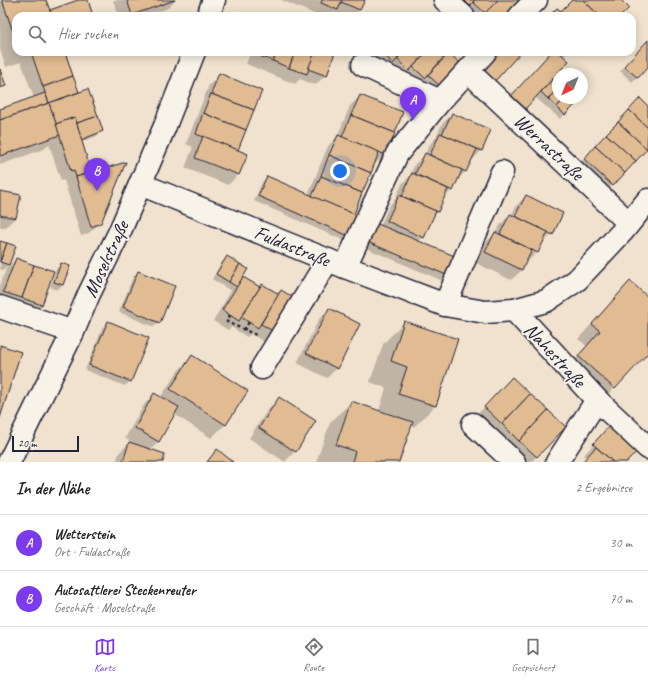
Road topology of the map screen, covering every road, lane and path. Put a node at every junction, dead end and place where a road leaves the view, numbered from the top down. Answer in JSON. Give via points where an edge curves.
{"nodes":[{"id":1,"x":214,"y":0,"type":"edge"},
{"id":2,"x":445,"y":0,"type":"edge"},
{"id":3,"x":536,"y":0,"type":"edge"},
{"id":4,"x":210,"y":12,"type":"edge"},
{"id":5,"x":458,"y":12,"type":"edge"},
{"id":6,"x":524,"y":12,"type":"edge"},
{"id":7,"x":192,"y":56,"type":"edge"},
{"id":8,"x":481,"y":56,"type":"edge"},
{"id":9,"x":363,"y":65,"type":"dead end"},
{"id":10,"x":468,"y":71,"type":"junction"},
{"id":11,"x":440,"y":101,"type":"junction"},
{"id":12,"x":502,"y":172,"type":"dead end"},
{"id":13,"x":140,"y":184,"type":"junction"},
{"id":14,"x":648,"y":200,"type":"edge"},
{"id":15,"x":629,"y":223,"type":"junction"},
{"id":16,"x":336,"y":264,"type":"junction"},
{"id":17,"x":445,"y":305,"type":"junction"},
{"id":18,"x":0,"y":307,"type":"edge"},
{"id":19,"x":514,"y":310,"type":"junction"},
{"id":20,"x":230,"y":315,"type":"dead end"},
{"id":21,"x":249,"y":322,"type":"dead end"},
{"id":22,"x":244,"y":330,"type":"junction"},
{"id":23,"x":73,"y":332,"type":"junction"},
{"id":24,"x":276,"y":345,"type":"junction"},
{"id":25,"x":262,"y":368,"type":"dead end"},
{"id":26,"x":597,"y":400,"type":"junction"},
{"id":27,"x":473,"y":424,"type":"dead end"},
{"id":28,"x":648,"y":448,"type":"edge"},
{"id":29,"x":9,"y":462,"type":"edge"},
{"id":30,"x":514,"y":462,"type":"edge"},
{"id":31,"x":557,"y":462,"type":"edge"}],
"edges":[{"from":1,"to":4,"type":"street"},
{"from":2,"to":5,"type":"street"},
{"from":3,"to":6,"type":"street"},
{"from":7,"to":13,"type":"street","name":"Moselstraße"},
{"from":8,"to":10,"type":"street"},
{"from":9,"to":11,"type":"street"},
{"from":10,"to":11,"type":"street"},
{"from":10,"to":15,"type":"street","name":"Werrastraße"},
{"from":11,"to":16,"type":"street","via":[[397,154]]},
{"from":12,"to":17,"type":"street"},
{"from":13,"to":16,"type":"street","name":"Fuldastraße"},
{"from":13,"to":23,"type":"street","name":"Moselstraße"},
{"from":14,"to":15,"type":"street","name":"Fuldastraße"},
{"from":15,"to":19,"type":"street","name":"Fuldastraße","via":[[577,280],[546,302]]},
{"from":16,"to":17,"type":"street","name":"Fuldastraße"},
{"from":16,"to":24,"type":"street"},
{"from":17,"to":19,"type":"street","name":"Fuldastraße","via":[[485,312]]},
{"from":18,"to":23,"type":"street"},
{"from":19,"to":26,"type":"street","name":"Nahestraße"},
{"from":20,"to":22,"type":"path","via":[[227,322]]},
{"from":21,"to":22,"type":"path"},
{"from":22,"to":24,"type":"path"},
{"from":23,"to":29,"type":"street","name":"Moselstraße"},
{"from":24,"to":25,"type":"street"},
{"from":26,"to":28,"type":"street","name":"Nahestraße"},
{"from":26,"to":31,"type":"street","name":"Nahestraße"},
{"from":27,"to":30,"type":"street"}]}
